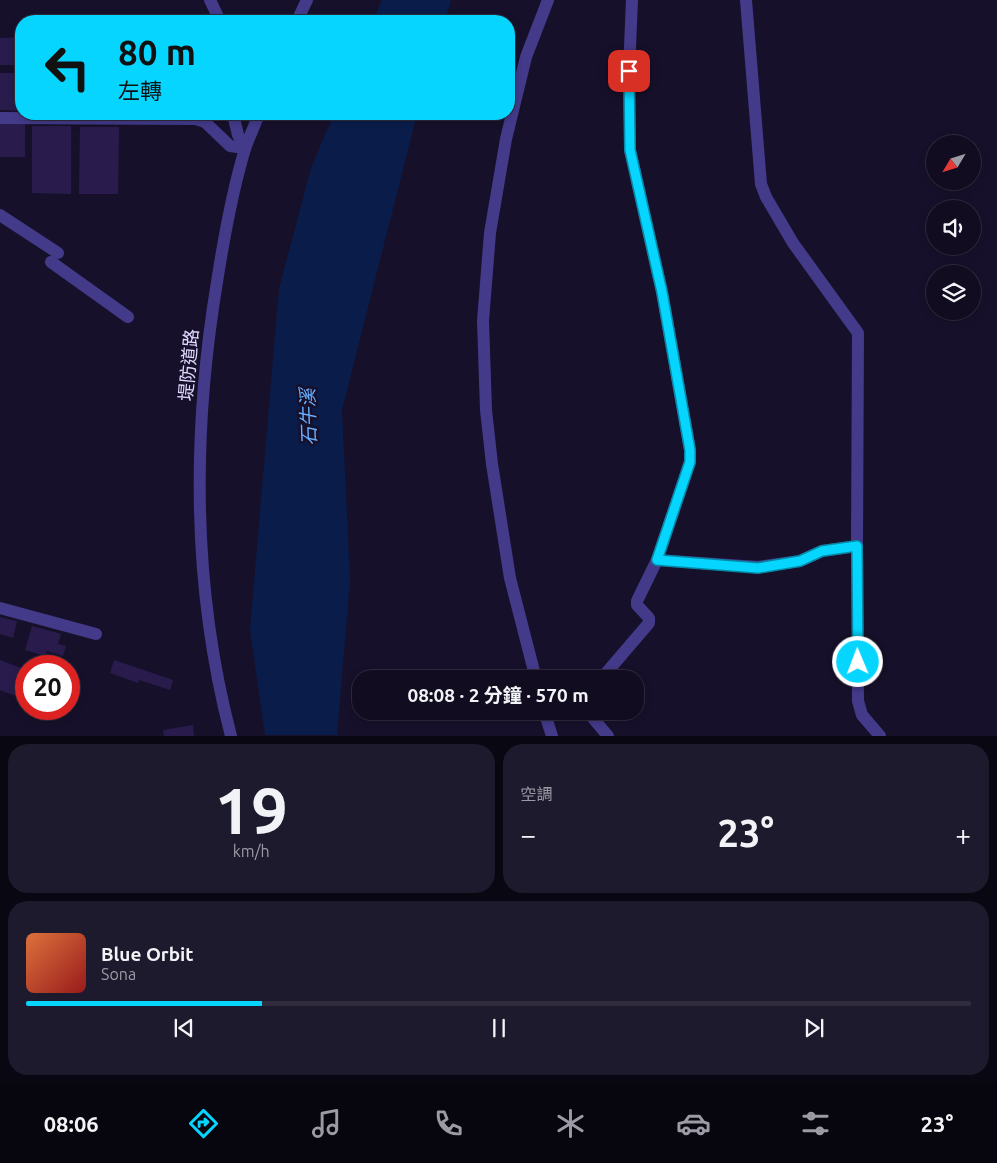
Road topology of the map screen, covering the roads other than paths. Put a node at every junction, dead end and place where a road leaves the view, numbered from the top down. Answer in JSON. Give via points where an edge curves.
{"nodes":[{"id":1,"x":210,"y":0,"type":"edge"},
{"id":2,"x":307,"y":0,"type":"edge"},
{"id":3,"x":548,"y":0,"type":"edge"},
{"id":4,"x":632,"y":0,"type":"edge"},
{"id":5,"x":746,"y":0,"type":"edge"},
{"id":6,"x":217,"y":15,"type":"edge"},
{"id":7,"x":300,"y":15,"type":"edge"},
{"id":8,"x":515,"y":102,"type":"edge"},
{"id":9,"x":0,"y":118,"type":"edge"},
{"id":10,"x":15,"y":118,"type":"edge"},
{"id":11,"x":199,"y":120,"type":"edge"},
{"id":12,"x":234,"y":120,"type":"edge"},
{"id":13,"x":257,"y":120,"type":"edge"},
{"id":14,"x":511,"y":120,"type":"edge"},
{"id":15,"x":245,"y":148,"type":"junction"},
{"id":16,"x":0,"y":215,"type":"edge"},
{"id":17,"x":128,"y":317,"type":"dead end"},
{"id":18,"x":857,"y":546,"type":"junction"},
{"id":19,"x":657,"y":560,"type":"junction"},
{"id":20,"x":0,"y":608,"type":"edge"},
{"id":21,"x":96,"y":634,"type":"dead end"},
{"id":22,"x":534,"y":670,"type":"edge"},
{"id":23,"x":610,"y":670,"type":"edge"},
{"id":24,"x":547,"y":720,"type":"edge"},
{"id":25,"x":595,"y":720,"type":"edge"},
{"id":26,"x":231,"y":736,"type":"edge"},
{"id":27,"x":552,"y":736,"type":"edge"},
{"id":28,"x":608,"y":736,"type":"edge"},
{"id":29,"x":880,"y":736,"type":"edge"}],
"edges":[{"from":1,"to":6,"type":"street"},
{"from":2,"to":7,"type":"street"},
{"from":3,"to":8,"type":"street","via":[[526,56]]},
{"from":4,"to":19,"type":"street","via":[[630,150],[662,292],[690,450],[690,462]]},
{"from":5,"to":18,"type":"street","via":[[762,184],[766,197],[793,243],[858,333]]},
{"from":9,"to":10,"type":"street"},
{"from":11,"to":15,"type":"street","via":[[230,146]]},
{"from":12,"to":15,"type":"street"},
{"from":13,"to":15,"type":"street","name":"堤防道路"},
{"from":14,"to":22,"type":"street","via":[[490,233],[483,321],[486,410],[510,578]]},
{"from":15,"to":26,"type":"street","name":"堤防道路","via":[[226,227],[206,358],[199,469],[208,626]]},
{"from":16,"to":17,"type":"street"},
{"from":18,"to":19,"type":"street","via":[[822,551],[800,561],[758,568]]},
{"from":18,"to":29,"type":"street","via":[[858,701],[862,715]]},
{"from":19,"to":23,"type":"street","via":[[637,601],[649,623]]},
{"from":20,"to":21,"type":"street"},
{"from":24,"to":27,"type":"street"},
{"from":25,"to":28,"type":"street"}]}
